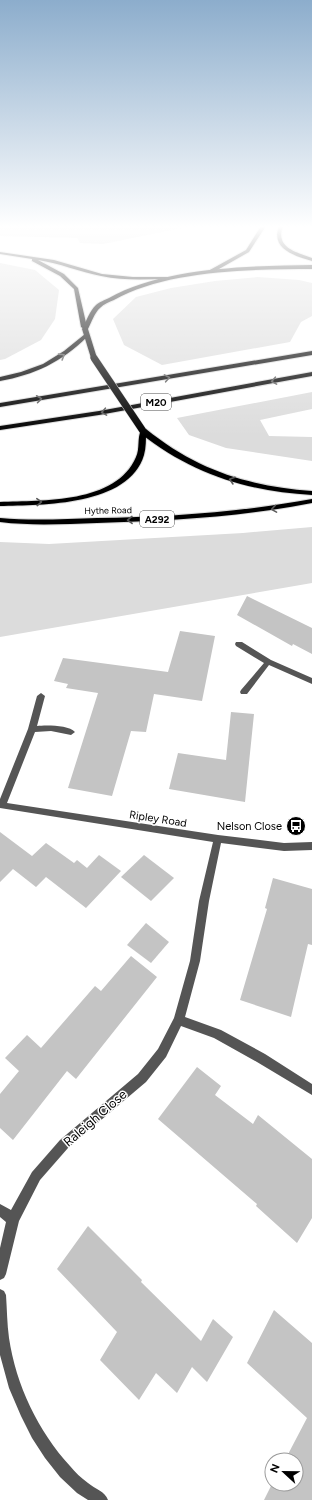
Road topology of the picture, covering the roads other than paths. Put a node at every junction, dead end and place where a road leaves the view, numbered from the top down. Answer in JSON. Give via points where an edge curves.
{"nodes":[{"id":1,"x":77,"y":296,"type":"edge"},
{"id":2,"x":115,"y":296,"type":"edge"},
{"id":3,"x":84,"y":327,"type":"junction"},
{"id":4,"x":85,"y":336,"type":"junction"},
{"id":5,"x":312,"y":353,"type":"edge"},
{"id":6,"x":312,"y":374,"type":"edge"},
{"id":7,"x":0,"y":379,"type":"edge"},
{"id":8,"x":0,"y":405,"type":"edge"},
{"id":9,"x":0,"y":428,"type":"edge"},
{"id":10,"x":143,"y":431,"type":"junction"},
{"id":11,"x":312,"y":493,"type":"edge"},
{"id":12,"x":312,"y":501,"type":"edge"},
{"id":13,"x":0,"y":504,"type":"edge"},
{"id":14,"x":0,"y":520,"type":"edge"},
{"id":15,"x":239,"y":644,"type":"dead end"},
{"id":16,"x":268,"y":662,"type":"junction"},
{"id":17,"x":312,"y":681,"type":"edge"},
{"id":18,"x":244,"y":692,"type":"dead end"},
{"id":19,"x":42,"y":696,"type":"dead end"},
{"id":20,"x":32,"y":729,"type":"junction"},
{"id":21,"x":71,"y":732,"type":"dead end"},
{"id":22,"x":1,"y":805,"type":"edge"},
{"id":23,"x":218,"y":840,"type":"junction"},
{"id":24,"x":312,"y":846,"type":"edge"},
{"id":25,"x":179,"y":1020,"type":"junction"},
{"id":26,"x":312,"y":1090,"type":"edge"},
{"id":27,"x":0,"y":1210,"type":"edge"},
{"id":28,"x":13,"y":1219,"type":"junction"},
{"id":29,"x":0,"y":1274,"type":"edge"},
{"id":30,"x":0,"y":1295,"type":"edge"},
{"id":31,"x":87,"y":1497,"type":"edge"},
{"id":32,"x":101,"y":1500,"type":"edge"}],
"edges":[{"from":1,"to":3,"type":"main road"},
{"from":2,"to":3,"type":"highway","via":[[93,312]]},
{"from":3,"to":4,"type":"highway"},
{"from":7,"to":4,"type":"highway","one_way":true,"via":[[37,369],[65,354]]},
{"from":4,"to":10,"type":"highway","bridge":true,"via":[[87,347]]},
{"from":8,"to":5,"type":"highway","number":"M20","one_way":true},
{"from":6,"to":9,"type":"highway","number":"M20","one_way":true,"via":[[99,413]]},
{"from":11,"to":10,"type":"highway","one_way":true,"via":[[242,482],[209,472],[179,457]]},
{"from":13,"to":10,"type":"main road","name":"Hythe Road","one_way":true,"via":[[59,501],[87,497],[108,490],[135,469],[144,445]]},
{"from":12,"to":14,"type":"main road","name":"Hythe Road","number":"A292","one_way":true,"via":[[273,509],[148,519],[17,522]]},
{"from":15,"to":16,"type":"street"},
{"from":16,"to":17,"type":"street"},
{"from":16,"to":18,"type":"street"},
{"from":19,"to":20,"type":"street","name":"Ripley Road"},
{"from":20,"to":21,"type":"street","via":[[51,728]]},
{"from":20,"to":22,"type":"street","name":"Ripley Road"},
{"from":22,"to":23,"type":"street","name":"Ripley Road"},
{"from":23,"to":24,"type":"street","name":"Ripley Road","via":[[284,847]]},
{"from":23,"to":25,"type":"street","name":"Raleigh Close","via":[[204,901],[195,961]]},
{"from":25,"to":26,"type":"street","via":[[217,1034]]},
{"from":25,"to":28,"type":"street","name":"Raleigh Close","via":[[162,1052],[142,1078],[64,1144],[36,1176]]},
{"from":27,"to":28,"type":"street"},
{"from":28,"to":29,"type":"street","name":"Raleigh Close"},
{"from":30,"to":31,"type":"street","via":[[4,1344],[19,1396],[42,1442],[65,1474]]},
{"from":31,"to":32,"type":"street"}]}
